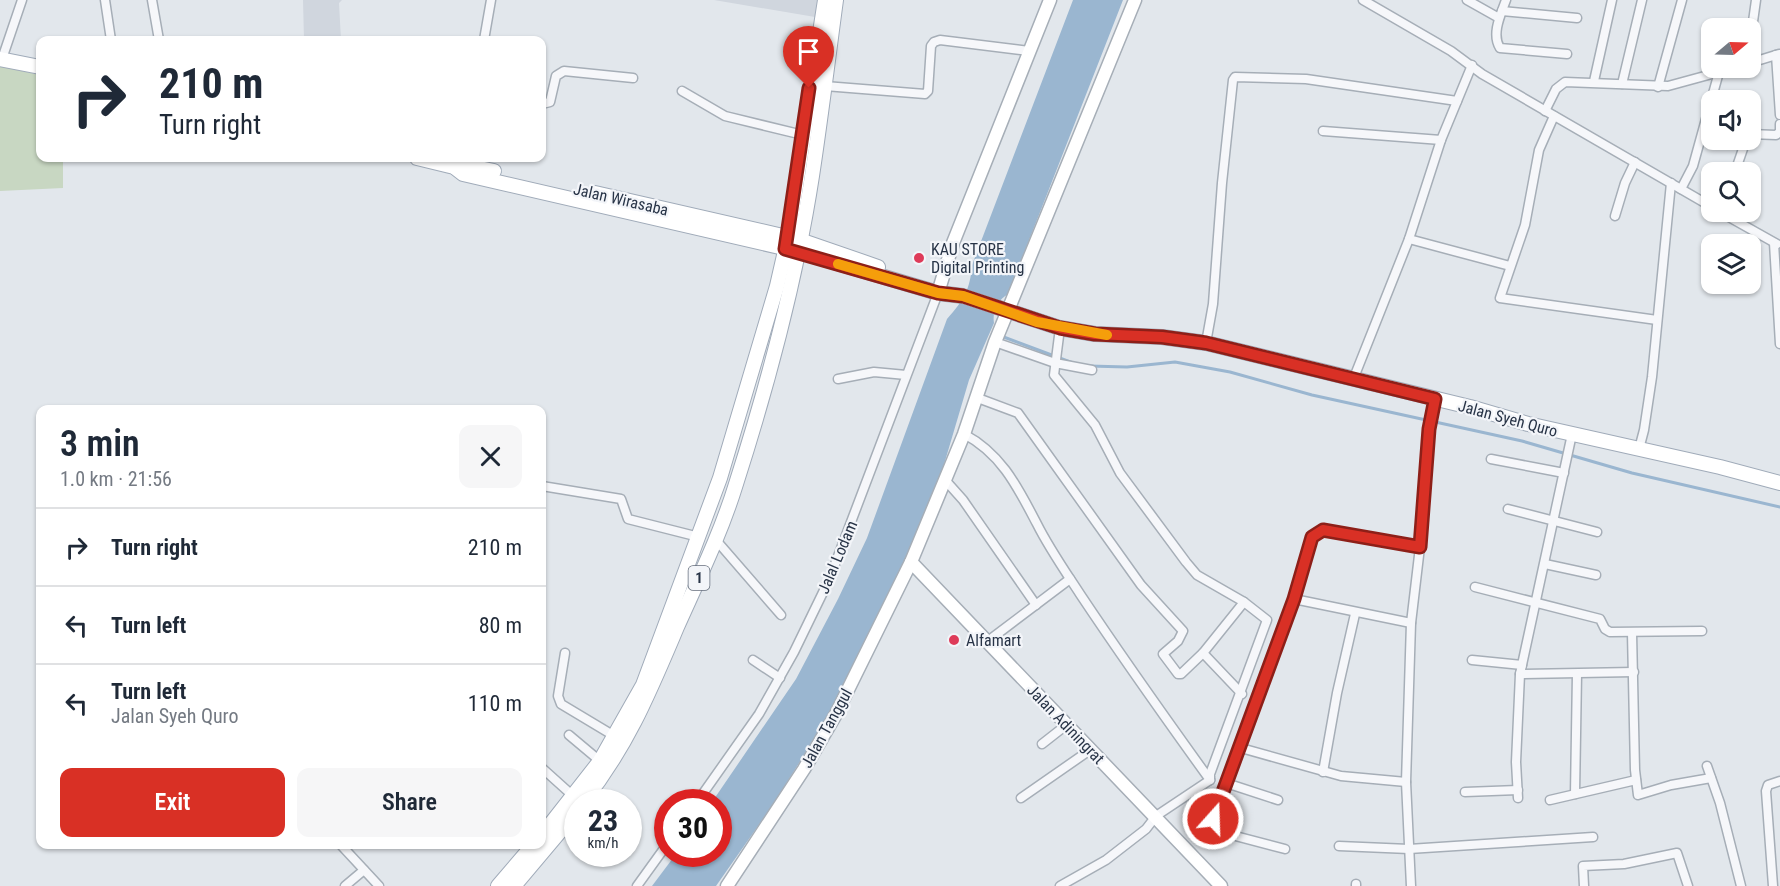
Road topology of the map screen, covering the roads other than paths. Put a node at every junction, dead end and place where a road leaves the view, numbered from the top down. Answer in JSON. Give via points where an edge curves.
{"nodes":[{"id":1,"x":22,"y":0,"type":"edge"},
{"id":2,"x":105,"y":0,"type":"edge"},
{"id":3,"x":152,"y":0,"type":"edge"},
{"id":4,"x":492,"y":0,"type":"edge"},
{"id":5,"x":825,"y":0,"type":"edge"},
{"id":6,"x":836,"y":0,"type":"edge"},
{"id":7,"x":1050,"y":0,"type":"edge"},
{"id":8,"x":1136,"y":0,"type":"edge"},
{"id":9,"x":1363,"y":0,"type":"edge"},
{"id":10,"x":1467,"y":0,"type":"edge"},
{"id":11,"x":1506,"y":0,"type":"edge"},
{"id":12,"x":1612,"y":0,"type":"edge"},
{"id":13,"x":1642,"y":0,"type":"edge"},
{"id":14,"x":1682,"y":0,"type":"edge"},
{"id":15,"x":1756,"y":0,"type":"edge"},
{"id":16,"x":1480,"y":3,"type":"edge"},
{"id":17,"x":1500,"y":15,"type":"junction"},
{"id":18,"x":1577,"y":18,"type":"dead end"},
{"id":19,"x":1753,"y":18,"type":"edge"},
{"id":20,"x":110,"y":36,"type":"edge"},
{"id":21,"x":158,"y":36,"type":"edge"},
{"id":22,"x":485,"y":36,"type":"edge"},
{"id":23,"x":1029,"y":51,"type":"junction"},
{"id":24,"x":1567,"y":54,"type":"dead end"},
{"id":25,"x":1778,"y":54,"type":"edge"},
{"id":26,"x":1,"y":59,"type":"edge"},
{"id":27,"x":1761,"y":59,"type":"edge"},
{"id":28,"x":1472,"y":65,"type":"junction"},
{"id":29,"x":36,"y":66,"type":"edge"},
{"id":30,"x":1701,"y":76,"type":"edge"},
{"id":31,"x":633,"y":78,"type":"dead end"},
{"id":32,"x":1717,"y":78,"type":"edge"},
{"id":33,"x":1594,"y":81,"type":"junction"},
{"id":34,"x":1622,"y":84,"type":"junction"},
{"id":35,"x":825,"y":86,"type":"junction"},
{"id":36,"x":1658,"y":87,"type":"junction"},
{"id":37,"x":681,"y":91,"type":"dead end"},
{"id":38,"x":1456,"y":100,"type":"junction"},
{"id":39,"x":546,"y":103,"type":"edge"},
{"id":40,"x":1545,"y":111,"type":"junction"},
{"id":41,"x":1780,"y":115,"type":"edge"},
{"id":42,"x":1554,"y":116,"type":"junction"},
{"id":43,"x":1780,"y":124,"type":"edge"},
{"id":44,"x":1323,"y":130,"type":"dead end"},
{"id":45,"x":1761,"y":134,"type":"edge"},
{"id":46,"x":803,"y":135,"type":"junction"},
{"id":47,"x":1441,"y":140,"type":"junction"},
{"id":48,"x":440,"y":162,"type":"edge"},
{"id":49,"x":1635,"y":162,"type":"junction"},
{"id":50,"x":462,"y":166,"type":"edge"},
{"id":51,"x":1671,"y":183,"type":"junction"},
{"id":52,"x":1681,"y":189,"type":"junction"},
{"id":53,"x":1701,"y":201,"type":"edge"},
{"id":54,"x":1615,"y":216,"type":"dead end"},
{"id":55,"x":1738,"y":222,"type":"edge"},
{"id":56,"x":1409,"y":239,"type":"junction"},
{"id":57,"x":793,"y":244,"type":"junction"},
{"id":58,"x":1777,"y":244,"type":"edge"},
{"id":59,"x":1510,"y":266,"type":"junction"},
{"id":60,"x":939,"y":289,"type":"junction"},
{"id":61,"x":1006,"y":311,"type":"junction"},
{"id":62,"x":1657,"y":320,"type":"junction"},
{"id":63,"x":1060,"y":328,"type":"junction"},
{"id":64,"x":997,"y":338,"type":"junction"},
{"id":65,"x":1206,"y":343,"type":"junction"},
{"id":66,"x":1780,"y":344,"type":"edge"},
{"id":67,"x":1056,"y":359,"type":"junction"},
{"id":68,"x":1092,"y":370,"type":"dead end"},
{"id":69,"x":906,"y":375,"type":"junction"},
{"id":70,"x":838,"y":379,"type":"dead end"},
{"id":71,"x":1353,"y":380,"type":"junction"},
{"id":72,"x":975,"y":397,"type":"junction"},
{"id":73,"x":1434,"y":404,"type":"junction"},
{"id":74,"x":964,"y":434,"type":"junction"},
{"id":75,"x":1572,"y":434,"type":"junction"},
{"id":76,"x":1639,"y":449,"type":"junction"},
{"id":77,"x":1491,"y":459,"type":"dead end"},
{"id":78,"x":1564,"y":473,"type":"junction"},
{"id":79,"x":946,"y":481,"type":"junction"},
{"id":80,"x":1780,"y":483,"type":"edge"},
{"id":81,"x":546,"y":487,"type":"edge"},
{"id":82,"x":1508,"y":509,"type":"dead end"},
{"id":83,"x":1551,"y":521,"type":"junction"},
{"id":84,"x":1597,"y":532,"type":"dead end"},
{"id":85,"x":699,"y":537,"type":"junction"},
{"id":86,"x":716,"y":540,"type":"junction"},
{"id":87,"x":1420,"y":547,"type":"junction"},
{"id":88,"x":911,"y":562,"type":"junction"},
{"id":89,"x":1545,"y":564,"type":"junction"},
{"id":90,"x":1596,"y":575,"type":"dead end"},
{"id":91,"x":1070,"y":579,"type":"junction"},
{"id":92,"x":1475,"y":587,"type":"dead end"},
{"id":93,"x":1294,"y":599,"type":"junction"},
{"id":94,"x":1244,"y":602,"type":"junction"},
{"id":95,"x":1536,"y":604,"type":"junction"},
{"id":96,"x":1036,"y":605,"type":"junction"},
{"id":97,"x":1355,"y":614,"type":"junction"},
{"id":98,"x":781,"y":615,"type":"dead end"},
{"id":99,"x":1411,"y":623,"type":"junction"},
{"id":100,"x":1702,"y":631,"type":"dead end"},
{"id":101,"x":1632,"y":633,"type":"junction"},
{"id":102,"x":988,"y":641,"type":"junction"},
{"id":103,"x":566,"y":653,"type":"dead end"},
{"id":104,"x":1203,"y":653,"type":"junction"},
{"id":105,"x":753,"y":660,"type":"dead end"},
{"id":106,"x":1472,"y":660,"type":"dead end"},
{"id":107,"x":1521,"y":669,"type":"junction"},
{"id":108,"x":1634,"y":672,"type":"junction"},
{"id":109,"x":1577,"y":674,"type":"junction"},
{"id":110,"x":780,"y":678,"type":"junction"},
{"id":111,"x":1242,"y":694,"type":"junction"},
{"id":112,"x":1065,"y":726,"type":"junction"},
{"id":113,"x":569,"y":735,"type":"dead end"},
{"id":114,"x":615,"y":737,"type":"junction"},
{"id":115,"x":1042,"y":744,"type":"dead end"},
{"id":116,"x":1241,"y":748,"type":"junction"},
{"id":117,"x":1090,"y":750,"type":"junction"},
{"id":118,"x":600,"y":761,"type":"junction"},
{"id":119,"x":1707,"y":766,"type":"dead end"},
{"id":120,"x":546,"y":771,"type":"edge"},
{"id":121,"x":1323,"y":772,"type":"junction"},
{"id":122,"x":1711,"y":778,"type":"junction"},
{"id":123,"x":1210,"y":780,"type":"junction"},
{"id":124,"x":1636,"y":780,"type":"junction"},
{"id":125,"x":1780,"y":781,"type":"edge"},
{"id":126,"x":1406,"y":782,"type":"junction"},
{"id":127,"x":1226,"y":783,"type":"junction"},
{"id":128,"x":566,"y":789,"type":"edge"},
{"id":129,"x":584,"y":789,"type":"edge"},
{"id":130,"x":588,"y":789,"type":"edge"},
{"id":131,"x":706,"y":789,"type":"edge"},
{"id":132,"x":1465,"y":792,"type":"dead end"},
{"id":133,"x":1575,"y":794,"type":"junction"},
{"id":134,"x":1020,"y":798,"type":"dead end"},
{"id":135,"x":1278,"y":800,"type":"dead end"},
{"id":136,"x":1550,"y":800,"type":"dead end"},
{"id":137,"x":564,"y":813,"type":"edge"},
{"id":138,"x":1156,"y":816,"type":"junction"},
{"id":139,"x":564,"y":826,"type":"edge"},
{"id":140,"x":546,"y":831,"type":"edge"},
{"id":141,"x":1593,"y":837,"type":"dead end"},
{"id":142,"x":1339,"y":846,"type":"dead end"},
{"id":143,"x":546,"y":848,"type":"edge"},
{"id":144,"x":345,"y":849,"type":"edge"},
{"id":145,"x":530,"y":849,"type":"edge"},
{"id":146,"x":545,"y":849,"type":"edge"},
{"id":147,"x":1285,"y":849,"type":"dead end"},
{"id":148,"x":1409,"y":849,"type":"junction"},
{"id":149,"x":654,"y":862,"type":"edge"},
{"id":150,"x":364,"y":870,"type":"junction"},
{"id":151,"x":345,"y":886,"type":"edge"},
{"id":152,"x":379,"y":886,"type":"edge"},
{"id":153,"x":498,"y":886,"type":"edge"},
{"id":154,"x":514,"y":886,"type":"edge"},
{"id":155,"x":637,"y":886,"type":"edge"},
{"id":156,"x":727,"y":886,"type":"edge"},
{"id":157,"x":1060,"y":886,"type":"edge"},
{"id":158,"x":1221,"y":886,"type":"edge"},
{"id":159,"x":1411,"y":886,"type":"edge"},
{"id":160,"x":1584,"y":886,"type":"edge"},
{"id":161,"x":1688,"y":886,"type":"edge"},
{"id":162,"x":1741,"y":886,"type":"edge"},
{"id":163,"x":1773,"y":886,"type":"edge"}],
"edges":[{"from":1,"to":26,"type":"street"},
{"from":2,"to":20,"type":"street"},
{"from":3,"to":21,"type":"street"},
{"from":4,"to":22,"type":"street"},
{"from":5,"to":46,"type":"main road","number":"1"},
{"from":6,"to":35,"type":"main road","number":"1"},
{"from":7,"to":23,"type":"street"},
{"from":8,"to":61,"type":"street","name":"Jalan Tanggul"},
{"from":9,"to":28,"type":"street"},
{"from":10,"to":16,"type":"street"},
{"from":11,"to":17,"type":"street"},
{"from":12,"to":33,"type":"street"},
{"from":13,"to":34,"type":"street"},
{"from":14,"to":36,"type":"street"},
{"from":15,"to":19,"type":"street"},
{"from":16,"to":17,"type":"street"},
{"from":17,"to":18,"type":"street"},
{"from":17,"to":24,"type":"street","via":[[1500,48]]},
{"from":23,"to":35,"type":"street","via":[[940,40],[931,46],[925,94]]},
{"from":23,"to":60,"type":"street","via":[[953,243]]},
{"from":25,"to":27,"type":"street"},
{"from":25,"to":41,"type":"street"},
{"from":26,"to":29,"type":"main road"},
{"from":28,"to":38,"type":"street"},
{"from":28,"to":40,"type":"street"},
{"from":30,"to":36,"type":"street"},
{"from":31,"to":39,"type":"street","via":[[564,72],[556,76],[550,102]]},
{"from":32,"to":52,"type":"street","via":[[1693,166]]},
{"from":33,"to":34,"type":"street"},
{"from":33,"to":40,"type":"street","via":[[1559,85]]},
{"from":34,"to":36,"type":"street"},
{"from":35,"to":57,"type":"main road","number":"1"},
{"from":37,"to":46,"type":"street","via":[[725,116]]},
{"from":38,"to":47,"type":"street"},
{"from":38,"to":65,"type":"street","via":[[1306,79],[1235,77],[1222,183],[1214,304]]},
{"from":40,"to":42,"type":"street"},
{"from":42,"to":49,"type":"street"},
{"from":42,"to":59,"type":"street","via":[[1539,150],[1525,225]]},
{"from":43,"to":45,"type":"street","via":[[1776,135]]},
{"from":44,"to":47,"type":"street"},
{"from":46,"to":57,"type":"main road","number":"1"},
{"from":47,"to":56,"type":"street"},
{"from":48,"to":50,"type":"main road","name":"Jalan Wirasaba"},
{"from":49,"to":51,"type":"street"},
{"from":49,"to":54,"type":"street"},
{"from":50,"to":57,"type":"main road","name":"Jalan Wirasaba","via":[[610,206]]},
{"from":51,"to":52,"type":"street"},
{"from":51,"to":62,"type":"street"},
{"from":52,"to":53,"type":"street"},
{"from":55,"to":58,"type":"street"},
{"from":56,"to":59,"type":"street"},
{"from":56,"to":71,"type":"street"},
{"from":57,"to":60,"type":"main road","name":"Jalan Syeh Quro"},
{"from":57,"to":85,"type":"main road","number":"1"},
{"from":57,"to":86,"type":"main road","number":"1","via":[[778,337],[736,485]]},
{"from":58,"to":66,"type":"street"},
{"from":59,"to":62,"type":"street","via":[[1501,299]]},
{"from":60,"to":61,"type":"main road","name":"Jalan Syeh Quro"},
{"from":60,"to":69,"type":"street","name":"Jalal Lodam"},
{"from":61,"to":63,"type":"main road","name":"Jalan Syeh Quro"},
{"from":61,"to":64,"type":"street","name":"Jalan Tanggul"},
{"from":62,"to":76,"type":"street"},
{"from":63,"to":65,"type":"main road","name":"Jalan Syeh Quro"},
{"from":63,"to":67,"type":"street"},
{"from":64,"to":67,"type":"street"},
{"from":64,"to":72,"type":"street","name":"Jalan Tanggul"},
{"from":65,"to":71,"type":"main road","name":"Jalan Syeh Quro"},
{"from":67,"to":68,"type":"street"},
{"from":67,"to":94,"type":"street","via":[[1057,381],[1095,425],[1120,473],[1186,562],[1207,582]]},
{"from":69,"to":70,"type":"street","via":[[874,372]]},
{"from":69,"to":110,"type":"street","name":"Jalal Lodam","via":[[829,580]]},
{"from":71,"to":73,"type":"main road","name":"Jalan Syeh Quro"},
{"from":72,"to":74,"type":"street","name":"Jalan Tanggul"},
{"from":72,"to":104,"type":"street","via":[[1018,413],[1141,585],[1183,631],[1163,654],[1178,674]]},
{"from":73,"to":75,"type":"main road","name":"Jalan Syeh Quro"},
{"from":73,"to":87,"type":"street"},
{"from":74,"to":79,"type":"street","name":"Jalan Tanggul"},
{"from":74,"to":91,"type":"street","via":[[992,453],[1013,478]]},
{"from":75,"to":76,"type":"main road","name":"Jalan Syeh Quro"},
{"from":75,"to":78,"type":"street"},
{"from":76,"to":80,"type":"main road","name":"Jalan Syeh Quro"},
{"from":77,"to":78,"type":"street"},
{"from":78,"to":83,"type":"street"},
{"from":79,"to":88,"type":"street","name":"Jalan Tanggul"},
{"from":79,"to":96,"type":"street"},
{"from":81,"to":85,"type":"street","via":[[621,499],[628,519]]},
{"from":82,"to":83,"type":"street"},
{"from":83,"to":84,"type":"street"},
{"from":83,"to":89,"type":"street"},
{"from":85,"to":114,"type":"main road","number":"1","via":[[644,685]]},
{"from":86,"to":98,"type":"street"},
{"from":86,"to":130,"type":"main road","number":"1","via":[[639,716],[609,769]]},
{"from":87,"to":93,"type":"street","via":[[1316,532]]},
{"from":87,"to":99,"type":"street"},
{"from":88,"to":102,"type":"street","name":"Jalan Adiningrat"},
{"from":88,"to":156,"type":"street","name":"Jalan Tanggul","via":[[836,714]]},
{"from":89,"to":90,"type":"street"},
{"from":89,"to":95,"type":"street"},
{"from":91,"to":96,"type":"street"},
{"from":91,"to":123,"type":"street"},
{"from":92,"to":95,"type":"street"},
{"from":93,"to":97,"type":"street"},
{"from":93,"to":116,"type":"street"},
{"from":94,"to":104,"type":"street"},
{"from":94,"to":111,"type":"street","via":[[1267,620]]},
{"from":95,"to":101,"type":"street","via":[[1600,619],[1610,632]]},
{"from":95,"to":107,"type":"street"},
{"from":96,"to":102,"type":"street"},
{"from":97,"to":99,"type":"street"},
{"from":97,"to":121,"type":"street"},
{"from":99,"to":126,"type":"street"},
{"from":100,"to":101,"type":"street"},
{"from":101,"to":108,"type":"street"},
{"from":102,"to":112,"type":"street","name":"Jalan Adiningrat"},
{"from":103,"to":114,"type":"street","via":[[558,696],[561,704]]},
{"from":104,"to":111,"type":"street"},
{"from":105,"to":110,"type":"street"},
{"from":106,"to":107,"type":"street"},
{"from":107,"to":109,"type":"street"},
{"from":107,"to":132,"type":"street","via":[[1518,794]]},
{"from":108,"to":109,"type":"street"},
{"from":108,"to":124,"type":"street"},
{"from":109,"to":133,"type":"street"},
{"from":110,"to":131,"type":"street","name":"Jalal Lodam"},
{"from":111,"to":123,"type":"street"},
{"from":112,"to":115,"type":"street"},
{"from":112,"to":117,"type":"street","name":"Jalan Adiningrat"},
{"from":113,"to":118,"type":"street"},
{"from":114,"to":118,"type":"main road","number":"1"},
{"from":116,"to":121,"type":"street"},
{"from":116,"to":127,"type":"street"},
{"from":117,"to":134,"type":"street"},
{"from":117,"to":138,"type":"street","name":"Jalan Adiningrat"},
{"from":118,"to":129,"type":"main road","number":"1"},
{"from":119,"to":122,"type":"street"},
{"from":120,"to":128,"type":"street"},
{"from":121,"to":126,"type":"street"},
{"from":122,"to":124,"type":"street","via":[[1638,795]]},
{"from":122,"to":162,"type":"street"},
{"from":123,"to":138,"type":"street"},
{"from":124,"to":133,"type":"street"},
{"from":125,"to":163,"type":"street","via":[[1767,787]]},
{"from":126,"to":148,"type":"street"},
{"from":127,"to":135,"type":"street"},
{"from":127,"to":147,"type":"street","via":[[1213,819],[1215,828]]},
{"from":133,"to":136,"type":"street"},
{"from":137,"to":140,"type":"main road","number":"1"},
{"from":138,"to":157,"type":"street","via":[[1146,829],[1106,860]]},
{"from":138,"to":158,"type":"street","name":"Jalan Adiningrat"},
{"from":139,"to":143,"type":"main road"},
{"from":141,"to":148,"type":"street"},
{"from":142,"to":148,"type":"street"},
{"from":144,"to":150,"type":"street"},
{"from":145,"to":153,"type":"main road"},
{"from":146,"to":154,"type":"main road"},
{"from":148,"to":159,"type":"street"},
{"from":149,"to":155,"type":"street"},
{"from":150,"to":151,"type":"street"},
{"from":150,"to":152,"type":"street"},
{"from":160,"to":161,"type":"street","via":[[1583,866],[1624,864],[1677,853]]}]}
